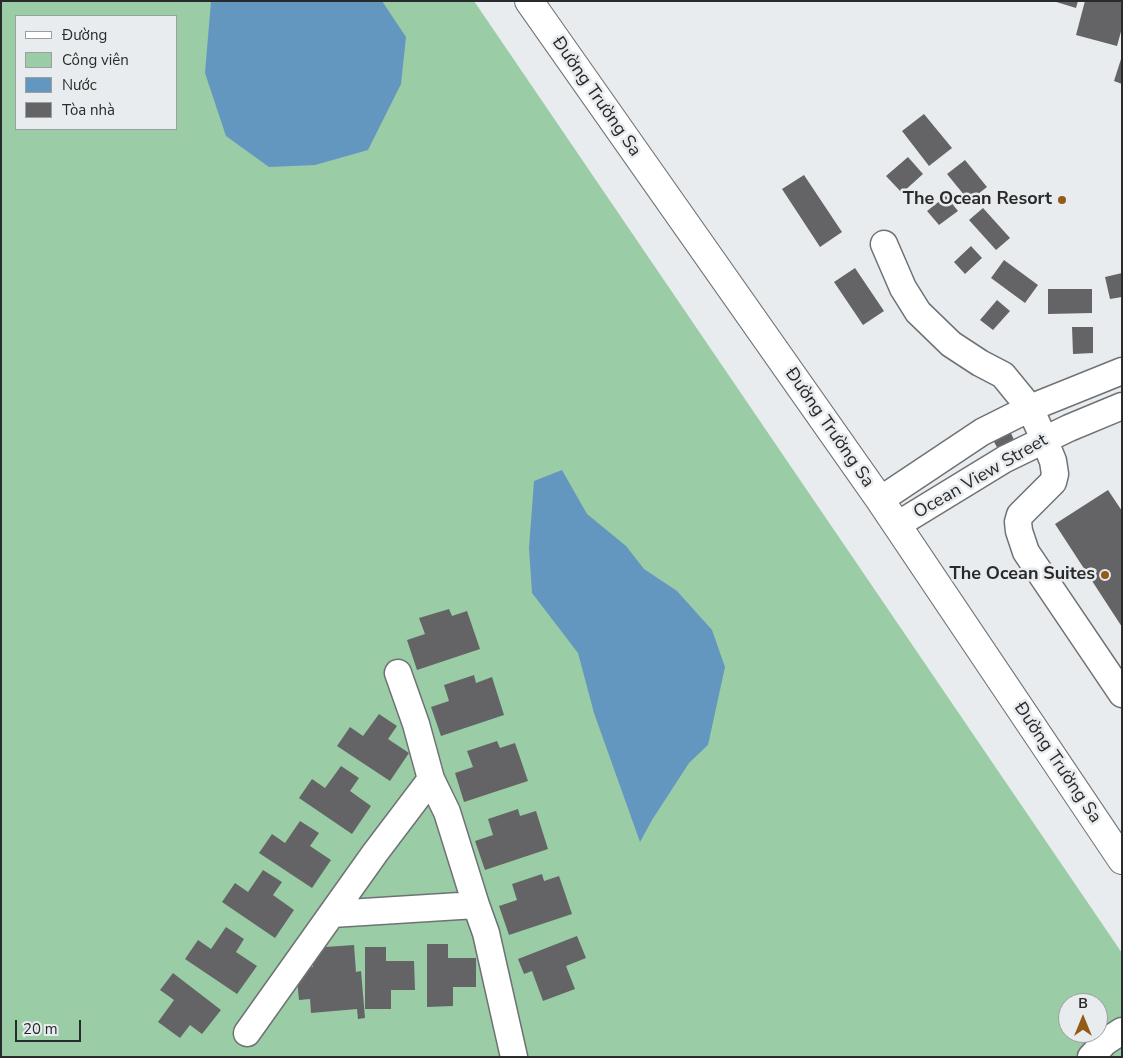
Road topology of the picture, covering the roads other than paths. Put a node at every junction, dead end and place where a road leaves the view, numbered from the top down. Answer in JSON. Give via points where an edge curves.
{"nodes":[{"id":1,"x":529,"y":1,"type":"edge"},
{"id":2,"x":884,"y":244,"type":"dead end"},
{"id":3,"x":1122,"y":371,"type":"edge"},
{"id":4,"x":1122,"y":406,"type":"edge"},
{"id":5,"x":1030,"y":408,"type":"junction"},
{"id":6,"x":1044,"y":440,"type":"junction"},
{"id":7,"x":880,"y":500,"type":"junction"},
{"id":8,"x":897,"y":525,"type":"junction"},
{"id":9,"x":398,"y":673,"type":"dead end"},
{"id":10,"x":1122,"y":694,"type":"edge"},
{"id":11,"x":431,"y":779,"type":"junction"},
{"id":12,"x":1122,"y":860,"type":"edge"},
{"id":13,"x":476,"y":905,"type":"junction"},
{"id":14,"x":332,"y":914,"type":"junction"},
{"id":15,"x":1122,"y":1030,"type":"edge"},
{"id":16,"x":247,"y":1033,"type":"dead end"},
{"id":17,"x":514,"y":1057,"type":"edge"},
{"id":18,"x":1091,"y":1057,"type":"edge"}],
"edges":[{"from":1,"to":7,"type":"main road","name":"Đường Trường Sa"},
{"from":2,"to":5,"type":"street","via":[[903,288],[918,312],[951,344],[1002,375]]},
{"from":3,"to":5,"type":"street","name":"Ocean View Street"},
{"from":4,"to":6,"type":"street","name":"Ocean View Street"},
{"from":5,"to":6,"type":"street"},
{"from":5,"to":7,"type":"street","name":"Ocean View Street","via":[[982,432]]},
{"from":6,"to":8,"type":"street","name":"Ocean View Street","via":[[1005,459]]},
{"from":6,"to":10,"type":"street","via":[[1055,474],[1048,487],[1020,515],[1018,522],[1026,552]]},
{"from":7,"to":8,"type":"main road","name":"Đường Trường Sa"},
{"from":8,"to":12,"type":"main road","name":"Đường Trường Sa"},
{"from":9,"to":11,"type":"street"},
{"from":11,"to":13,"type":"street","via":[[447,812]]},
{"from":11,"to":14,"type":"street"},
{"from":13,"to":14,"type":"street"},
{"from":13,"to":17,"type":"street","via":[[486,933]]},
{"from":14,"to":16,"type":"street"},
{"from":15,"to":18,"type":"street"}]}
